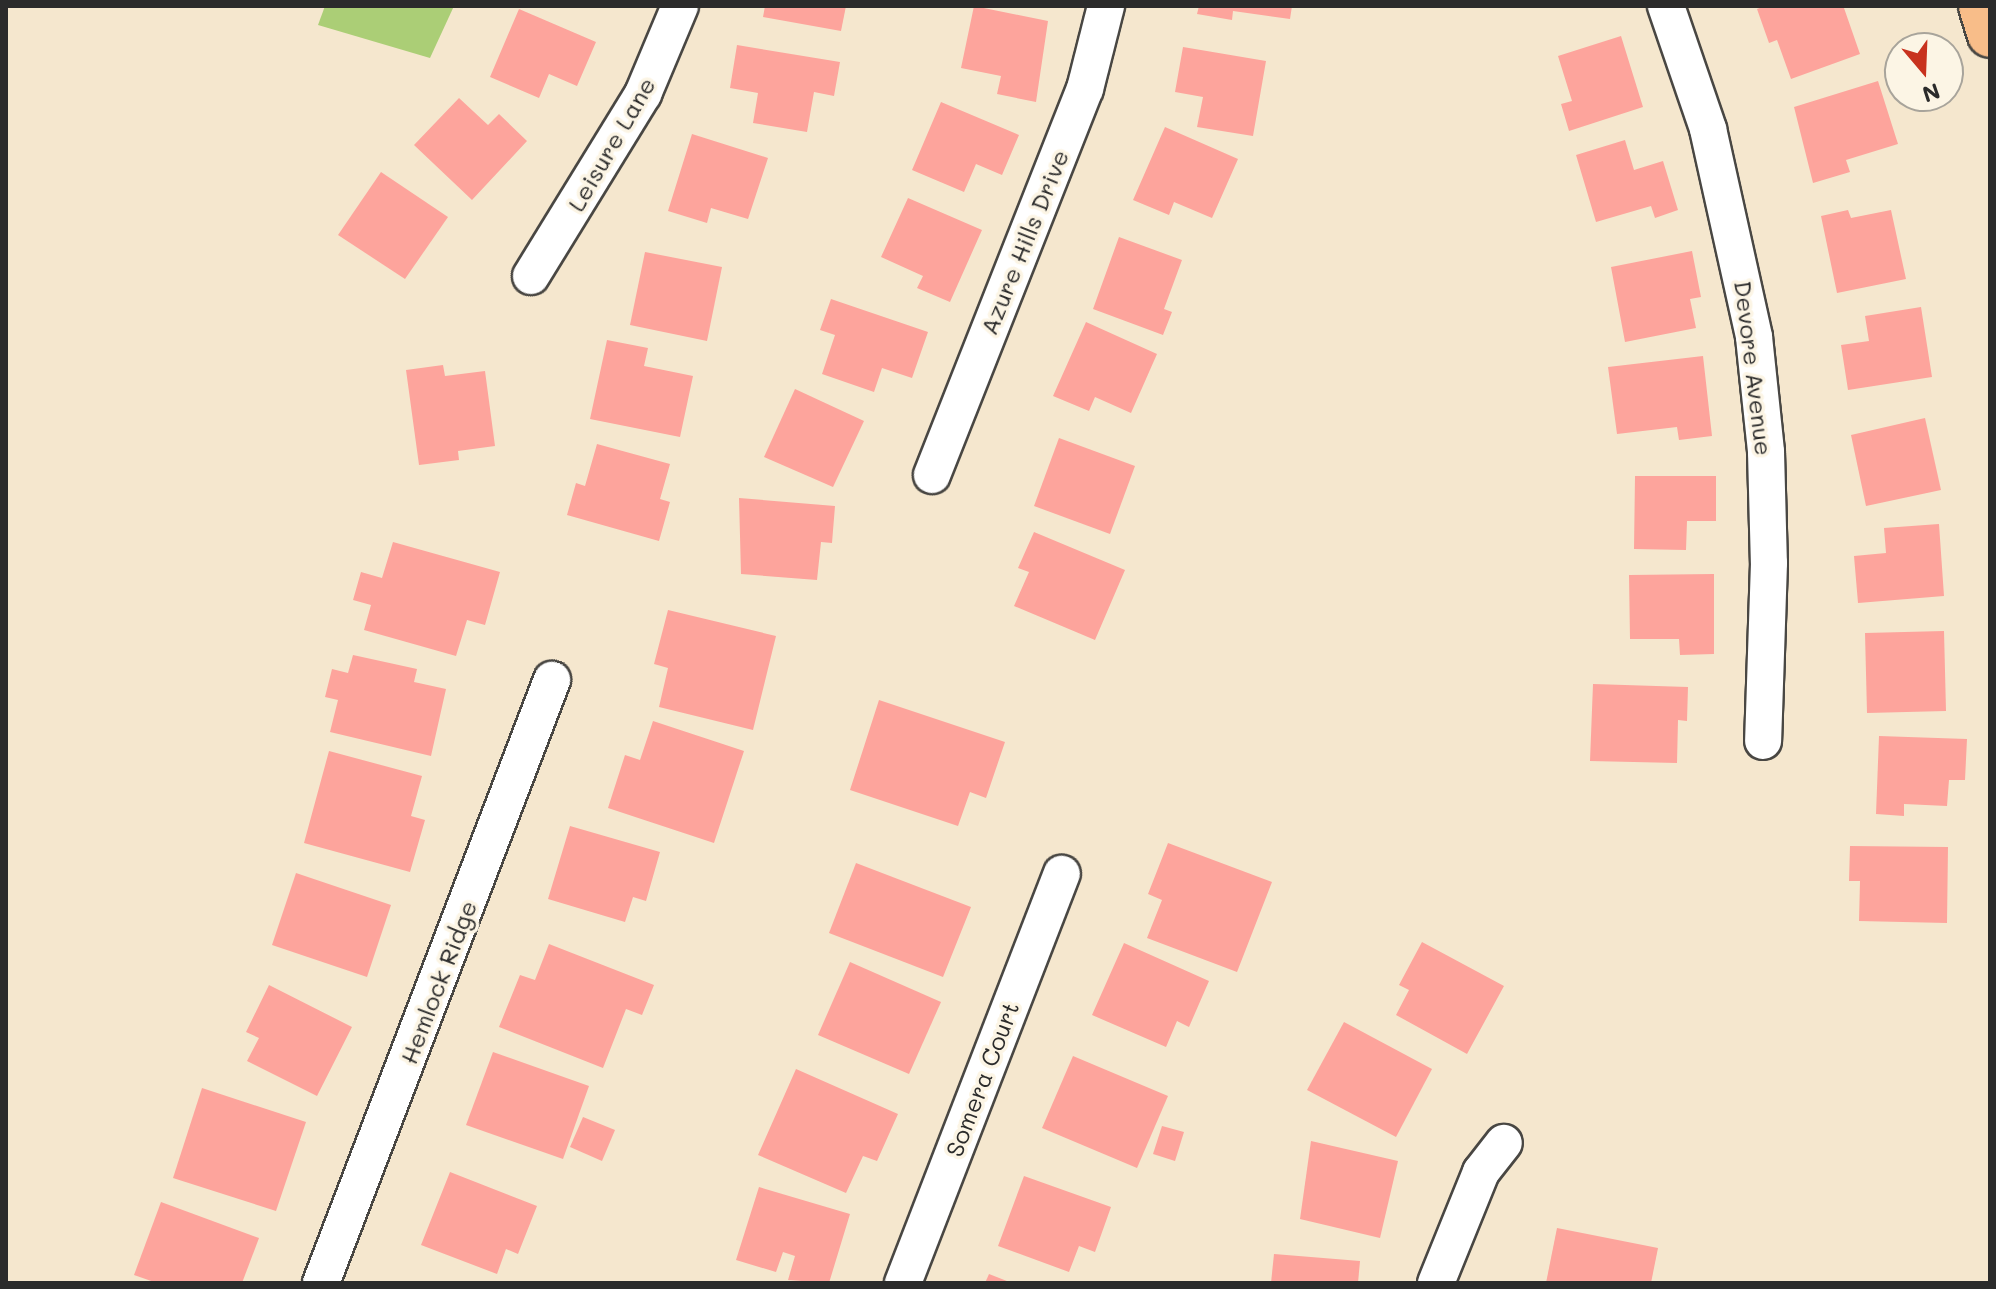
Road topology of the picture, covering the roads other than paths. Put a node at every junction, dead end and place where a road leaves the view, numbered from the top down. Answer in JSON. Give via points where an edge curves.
{"nodes":[{"id":1,"x":680,"y":6,"type":"edge"},
{"id":2,"x":1106,"y":6,"type":"edge"},
{"id":3,"x":1666,"y":6,"type":"edge"},
{"id":4,"x":1981,"y":6,"type":"edge"},
{"id":5,"x":1990,"y":35,"type":"edge"},
{"id":6,"x":531,"y":276,"type":"dead end"},
{"id":7,"x":932,"y":475,"type":"dead end"},
{"id":8,"x":552,"y":680,"type":"dead end"},
{"id":9,"x":1763,"y":741,"type":"dead end"},
{"id":10,"x":1062,"y":874,"type":"dead end"},
{"id":11,"x":1504,"y":1143,"type":"dead end"},
{"id":12,"x":321,"y":1283,"type":"edge"},
{"id":13,"x":903,"y":1283,"type":"edge"},
{"id":14,"x":1436,"y":1283,"type":"edge"}],
"edges":[{"from":1,"to":6,"type":"street","name":"Leisure Lane","via":[[643,94]]},
{"from":2,"to":7,"type":"street","name":"Azure Hills Drive","via":[[1085,89]]},
{"from":3,"to":9,"type":"street","name":"Devore Avenue","via":[[1708,129],[1754,337],[1766,452],[1769,563]]},
{"from":4,"to":5,"type":"main road"},
{"from":8,"to":12,"type":"street","name":"Hemlock Ridge"},
{"from":10,"to":13,"type":"street","name":"Somera Court"},
{"from":11,"to":14,"type":"street","via":[[1481,1172]]}]}
